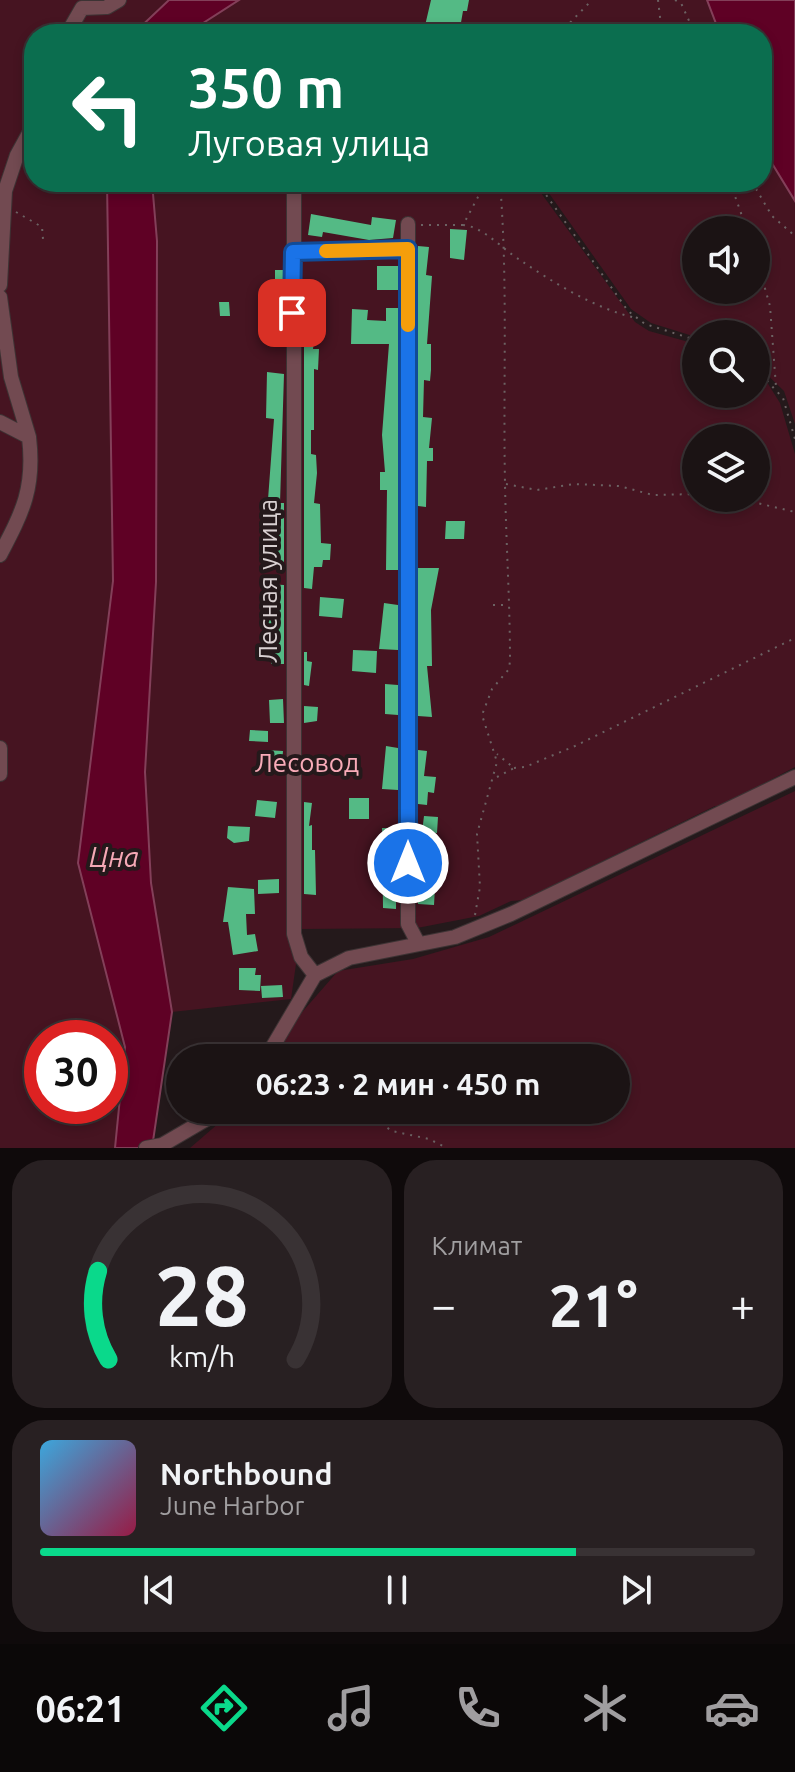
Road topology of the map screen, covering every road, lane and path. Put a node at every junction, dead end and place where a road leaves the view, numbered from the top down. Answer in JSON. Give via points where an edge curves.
{"nodes":[{"id":1,"x":119,"y":0,"type":"edge"},
{"id":2,"x":592,"y":0,"type":"edge"},
{"id":3,"x":658,"y":0,"type":"edge"},
{"id":4,"x":675,"y":0,"type":"edge"},
{"id":5,"x":76,"y":4,"type":"edge"},
{"id":6,"x":70,"y":24,"type":"edge"},
{"id":7,"x":569,"y":24,"type":"edge"},
{"id":8,"x":661,"y":24,"type":"edge"},
{"id":9,"x":690,"y":24,"type":"edge"},
{"id":10,"x":24,"y":142,"type":"edge"},
{"id":11,"x":294,"y":192,"type":"edge"},
{"id":12,"x":481,"y":192,"type":"edge"},
{"id":13,"x":501,"y":192,"type":"edge"},
{"id":14,"x":544,"y":192,"type":"edge"},
{"id":15,"x":734,"y":192,"type":"edge"},
{"id":16,"x":758,"y":192,"type":"edge"},
{"id":17,"x":4,"y":206,"type":"junction"},
{"id":18,"x":742,"y":216,"type":"edge"},
{"id":19,"x":408,"y":224,"type":"joint"},
{"id":20,"x":463,"y":225,"type":"junction"},
{"id":21,"x":795,"y":236,"type":"edge"},
{"id":22,"x":43,"y":239,"type":"dead end"},
{"id":23,"x":408,"y":249,"type":"junction"},
{"id":24,"x":505,"y":251,"type":"junction"},
{"id":25,"x":293,"y":252,"type":"junction"},
{"id":26,"x":0,"y":285,"type":"edge"},
{"id":27,"x":0,"y":297,"type":"edge"},
{"id":28,"x":769,"y":304,"type":"edge"},
{"id":29,"x":638,"y":319,"type":"junction"},
{"id":30,"x":682,"y":335,"type":"edge"},
{"id":31,"x":770,"y":382,"type":"edge"},
{"id":32,"x":776,"y":387,"type":"junction"},
{"id":33,"x":0,"y":422,"type":"edge"},
{"id":34,"x":29,"y":437,"type":"junction"},
{"id":35,"x":795,"y":439,"type":"edge"},
{"id":36,"x":505,"y":484,"type":"junction"},
{"id":37,"x":682,"y":494,"type":"edge"},
{"id":38,"x":770,"y":506,"type":"edge"},
{"id":39,"x":795,"y":512,"type":"edge"},
{"id":40,"x":0,"y":555,"type":"edge"},
{"id":41,"x":493,"y":605,"type":"dead end"},
{"id":42,"x":507,"y":605,"type":"junction"},
{"id":43,"x":795,"y":638,"type":"edge"},
{"id":44,"x":0,"y":748,"type":"edge"},
{"id":45,"x":496,"y":753,"type":"junction"},
{"id":46,"x":514,"y":768,"type":"junction"},
{"id":47,"x":0,"y":774,"type":"edge"},
{"id":48,"x":795,"y":777,"type":"edge"},
{"id":49,"x":494,"y":781,"type":"junction"},
{"id":50,"x":477,"y":927,"type":"junction"},
{"id":51,"x":418,"y":943,"type":"junction"},
{"id":52,"x":315,"y":975,"type":"junction"},
{"id":53,"x":274,"y":1044,"type":"edge"},
{"id":54,"x":198,"y":1124,"type":"edge"},
{"id":55,"x":382,"y":1124,"type":"edge"},
{"id":56,"x":146,"y":1148,"type":"edge"},
{"id":57,"x":447,"y":1148,"type":"edge"}],
"edges":[{"from":1,"to":5,"type":"street","via":[[107,7]]},
{"from":2,"to":7,"type":"path"},
{"from":3,"to":8,"type":"path"},
{"from":4,"to":9,"type":"path"},
{"from":5,"to":6,"type":"street"},
{"from":10,"to":17,"type":"street"},
{"from":11,"to":25,"type":"street","name":"Лесная улица"},
{"from":12,"to":20,"type":"path"},
{"from":13,"to":24,"type":"path"},
{"from":14,"to":29,"type":"path"},
{"from":15,"to":18,"type":"path"},
{"from":16,"to":21,"type":"path","via":[[772,216]]},
{"from":17,"to":22,"type":"path","via":[[42,227]]},
{"from":17,"to":26,"type":"street"},
{"from":19,"to":20,"type":"path"},
{"from":19,"to":23,"type":"street"},
{"from":20,"to":24,"type":"path","via":[[479,230]]},
{"from":23,"to":25,"type":"street"},
{"from":23,"to":51,"type":"street","via":[[408,924]]},
{"from":24,"to":29,"type":"path","via":[[566,288]]},
{"from":24,"to":36,"type":"path"},
{"from":25,"to":52,"type":"street","name":"Лесная улица","via":[[294,934],[301,957]]},
{"from":27,"to":34,"type":"street","via":[[11,377]]},
{"from":28,"to":32,"type":"path"},
{"from":29,"to":30,"type":"path"},
{"from":31,"to":32,"type":"path"},
{"from":32,"to":35,"type":"path"},
{"from":33,"to":34,"type":"street"},
{"from":34,"to":40,"type":"street","via":[[33,470],[22,515]]},
{"from":36,"to":37,"type":"path","via":[[537,490],[574,484],[619,486],[653,495]]},
{"from":36,"to":42,"type":"path"},
{"from":38,"to":39,"type":"path"},
{"from":41,"to":42,"type":"path"},
{"from":42,"to":45,"type":"path","via":[[509,669],[498,678],[482,715]]},
{"from":43,"to":46,"type":"path","via":[[575,746]]},
{"from":44,"to":47,"type":"street"},
{"from":45,"to":46,"type":"path"},
{"from":45,"to":49,"type":"path"},
{"from":46,"to":49,"type":"path"},
{"from":48,"to":50,"type":"street"},
{"from":49,"to":50,"type":"path","via":[[477,834]]},
{"from":50,"to":51,"type":"street"},
{"from":51,"to":52,"type":"street","via":[[349,958]]},
{"from":52,"to":53,"type":"street"},
{"from":54,"to":56,"type":"street"},
{"from":55,"to":57,"type":"path"}]}
